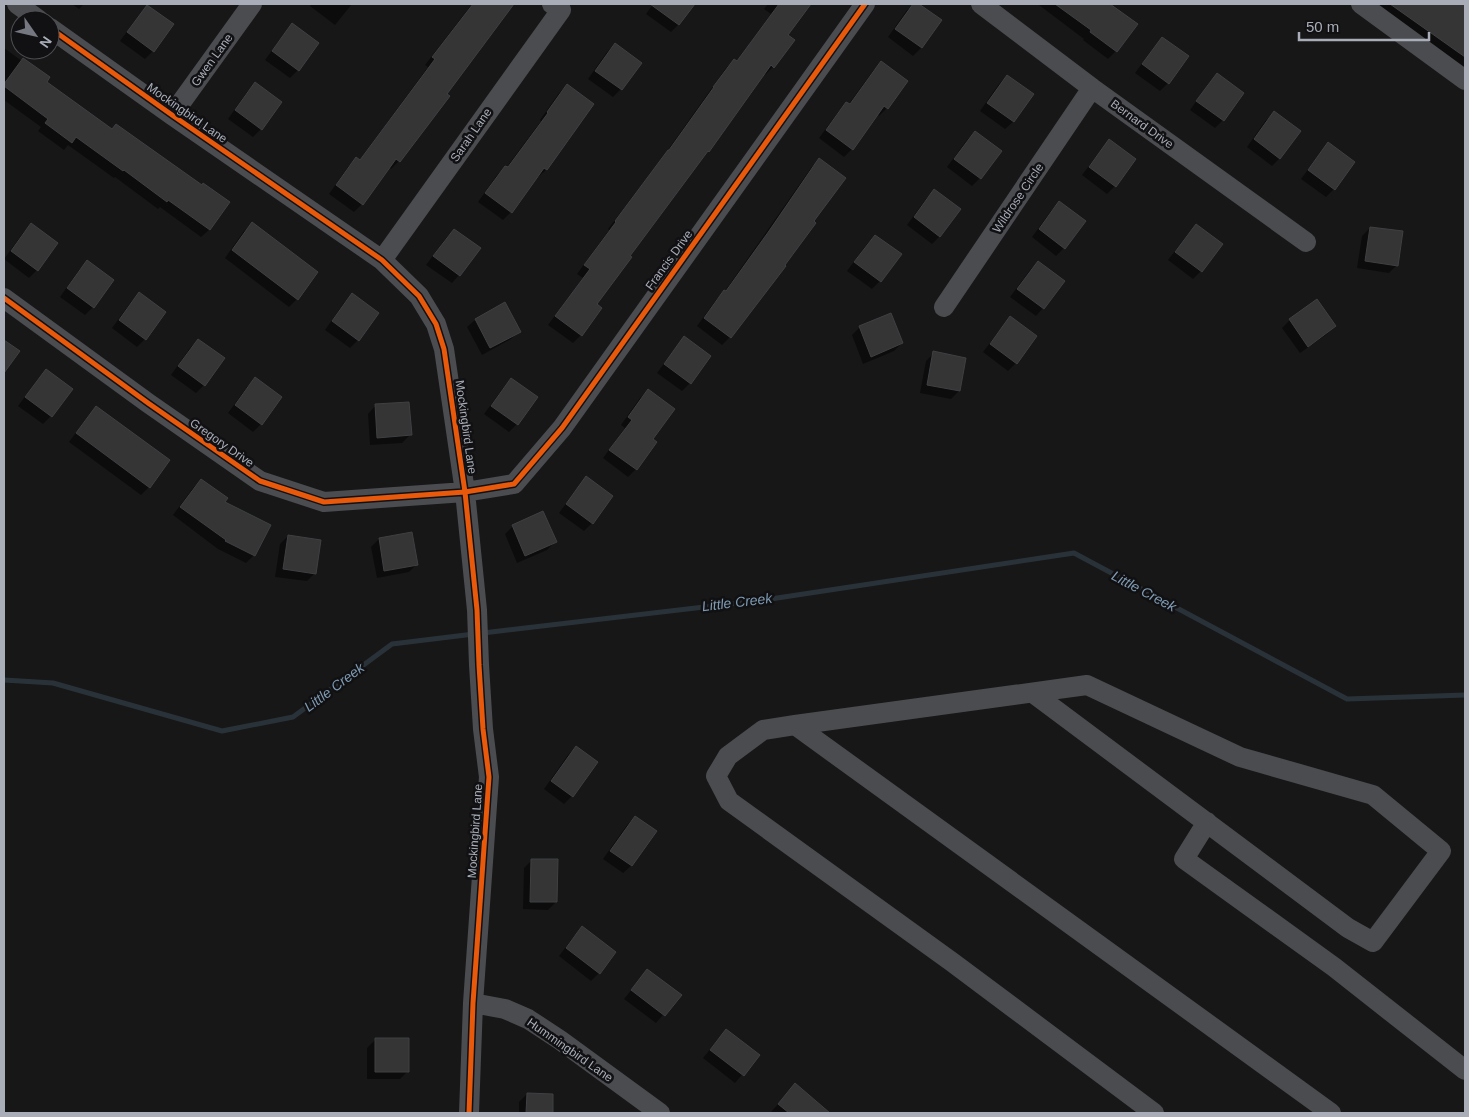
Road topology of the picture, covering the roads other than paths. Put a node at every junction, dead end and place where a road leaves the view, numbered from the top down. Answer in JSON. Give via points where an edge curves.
{"nodes":[{"id":1,"x":252,"y":4,"type":"edge"},
{"id":2,"x":865,"y":4,"type":"edge"},
{"id":3,"x":981,"y":4,"type":"edge"},
{"id":4,"x":1361,"y":4,"type":"edge"},
{"id":5,"x":556,"y":7,"type":"edge"},
{"id":6,"x":60,"y":35,"type":"edge"},
{"id":7,"x":1465,"y":80,"type":"edge"},
{"id":8,"x":1092,"y":88,"type":"junction"},
{"id":9,"x":172,"y":115,"type":"junction"},
{"id":10,"x":1306,"y":242,"type":"dead end"},
{"id":11,"x":382,"y":260,"type":"junction"},
{"id":12,"x":4,"y":298,"type":"edge"},
{"id":13,"x":944,"y":307,"type":"dead end"},
{"id":14,"x":465,"y":492,"type":"junction"},
{"id":15,"x":1033,"y":693,"type":"junction"},
{"id":16,"x":795,"y":726,"type":"junction"},
{"id":17,"x":1206,"y":822,"type":"junction"},
{"id":18,"x":473,"y":1003,"type":"junction"},
{"id":19,"x":1465,"y":1070,"type":"edge"},
{"id":20,"x":469,"y":1113,"type":"edge"},
{"id":21,"x":660,"y":1113,"type":"edge"},
{"id":22,"x":1154,"y":1113,"type":"edge"},
{"id":23,"x":1331,"y":1113,"type":"edge"}],
"edges":[{"from":1,"to":9,"type":"street","name":"Gwen Lane"},
{"from":2,"to":14,"type":"street","name":"Francis Drive","via":[[562,428],[514,484]]},
{"from":3,"to":8,"type":"street","name":"Bernard Drive"},
{"from":4,"to":7,"type":"street"},
{"from":5,"to":11,"type":"street","name":"Sarah Lane"},
{"from":6,"to":9,"type":"street","name":"Mockingbird Lane"},
{"from":8,"to":10,"type":"street","name":"Bernard Drive"},
{"from":8,"to":13,"type":"street","name":"Wildrose Circle"},
{"from":9,"to":11,"type":"street","name":"Mockingbird Lane"},
{"from":11,"to":14,"type":"street","name":"Mockingbird Lane","via":[[419,296],[436,324],[444,349]]},
{"from":12,"to":14,"type":"street","name":"Gregory Drive","via":[[260,481],[324,502]]},
{"from":14,"to":18,"type":"street","name":"Mockingbird Lane","via":[[489,777]]},
{"from":15,"to":16,"type":"street"},
{"from":15,"to":17,"type":"street"},
{"from":15,"to":17,"type":"street","via":[[1087,685],[1240,757],[1373,795],[1441,850],[1373,942],[1348,928]]},
{"from":16,"to":22,"type":"street","via":[[763,730],[728,756],[716,776],[729,801]]},
{"from":16,"to":23,"type":"street"},
{"from":17,"to":19,"type":"street","via":[[1184,859],[1334,967]]},
{"from":18,"to":20,"type":"street","name":"Mockingbird Lane"},
{"from":18,"to":21,"type":"street","name":"Hummingbird Lane","via":[[505,1009],[528,1019]]}]}
